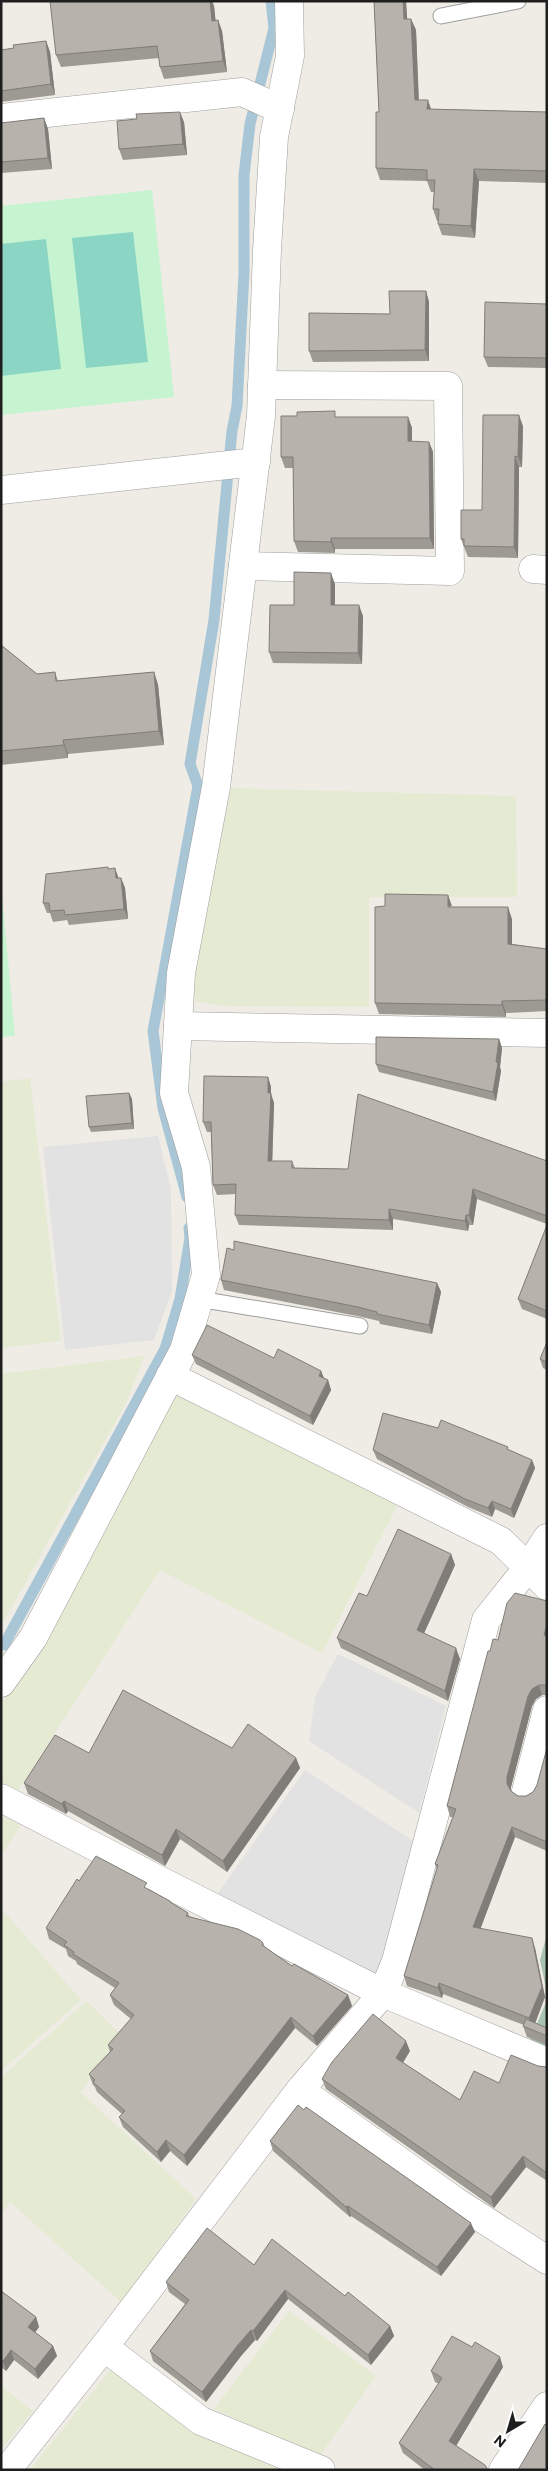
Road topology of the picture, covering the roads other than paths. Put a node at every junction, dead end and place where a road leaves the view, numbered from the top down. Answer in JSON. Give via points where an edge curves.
{"nodes":[{"id":1,"x":289,"y":1,"type":"edge"},
{"id":2,"x":518,"y":1,"type":"edge"},
{"id":3,"x":440,"y":16,"type":"dead end"},
{"id":4,"x":280,"y":109,"type":"junction"},
{"id":5,"x":1,"y":118,"type":"edge"},
{"id":6,"x":262,"y":385,"type":"junction"},
{"id":7,"x":256,"y":462,"type":"junction"},
{"id":8,"x":1,"y":490,"type":"edge"},
{"id":9,"x":243,"y":566,"type":"junction"},
{"id":10,"x":178,"y":1026,"type":"junction"},
{"id":11,"x":547,"y":1032,"type":"edge"},
{"id":12,"x":199,"y":1299,"type":"junction"},
{"id":13,"x":360,"y":1326,"type":"dead end"},
{"id":14,"x":170,"y":1376,"type":"junction"},
{"id":15,"x":547,"y":1538,"type":"edge"},
{"id":16,"x":528,"y":1566,"type":"junction"},
{"id":17,"x":547,"y":1586,"type":"edge"},
{"id":18,"x":1,"y":1683,"type":"edge"},
{"id":19,"x":547,"y":1710,"type":"edge"},
{"id":20,"x":526,"y":1791,"type":"dead end"},
{"id":21,"x":1,"y":1798,"type":"edge"},
{"id":22,"x":383,"y":1993,"type":"junction"},
{"id":23,"x":547,"y":2062,"type":"edge"},
{"id":24,"x":300,"y":2090,"type":"junction"},
{"id":25,"x":547,"y":2260,"type":"edge"},
{"id":26,"x":104,"y":2347,"type":"junction"},
{"id":27,"x":547,"y":2406,"type":"edge"},
{"id":28,"x":6,"y":2470,"type":"edge"},
{"id":29,"x":321,"y":2470,"type":"edge"},
{"id":30,"x":503,"y":2470,"type":"edge"}],
"edges":[{"from":1,"to":4,"type":"street","via":[[290,56]]},
{"from":2,"to":3,"type":"lane"},
{"from":4,"to":5,"type":"street","via":[[242,92]]},
{"from":4,"to":6,"type":"street","via":[[274,138],[266,250]]},
{"from":6,"to":7,"type":"street"},
{"from":6,"to":9,"type":"street","via":[[448,386],[450,572]]},
{"from":7,"to":8,"type":"street"},
{"from":7,"to":9,"type":"street"},
{"from":9,"to":10,"type":"street","via":[[216,787],[181,973]]},
{"from":10,"to":11,"type":"street"},
{"from":10,"to":12,"type":"street","via":[[174,1093],[196,1167],[206,1275]]},
{"from":12,"to":13,"type":"lane"},
{"from":12,"to":14,"type":"street","via":[[184,1350]]},
{"from":14,"to":16,"type":"street","via":[[501,1541]]},
{"from":14,"to":18,"type":"street","via":[[32,1638]]},
{"from":15,"to":16,"type":"street"},
{"from":16,"to":17,"type":"street"},
{"from":16,"to":22,"type":"street","via":[[486,1620],[396,1961]]},
{"from":19,"to":20,"type":"street"},
{"from":21,"to":22,"type":"street"},
{"from":22,"to":23,"type":"street"},
{"from":22,"to":24,"type":"street"},
{"from":24,"to":25,"type":"street","via":[[455,2201]]},
{"from":24,"to":26,"type":"street"},
{"from":26,"to":28,"type":"street"},
{"from":26,"to":29,"type":"street","via":[[201,2421]]},
{"from":27,"to":30,"type":"street"}]}
